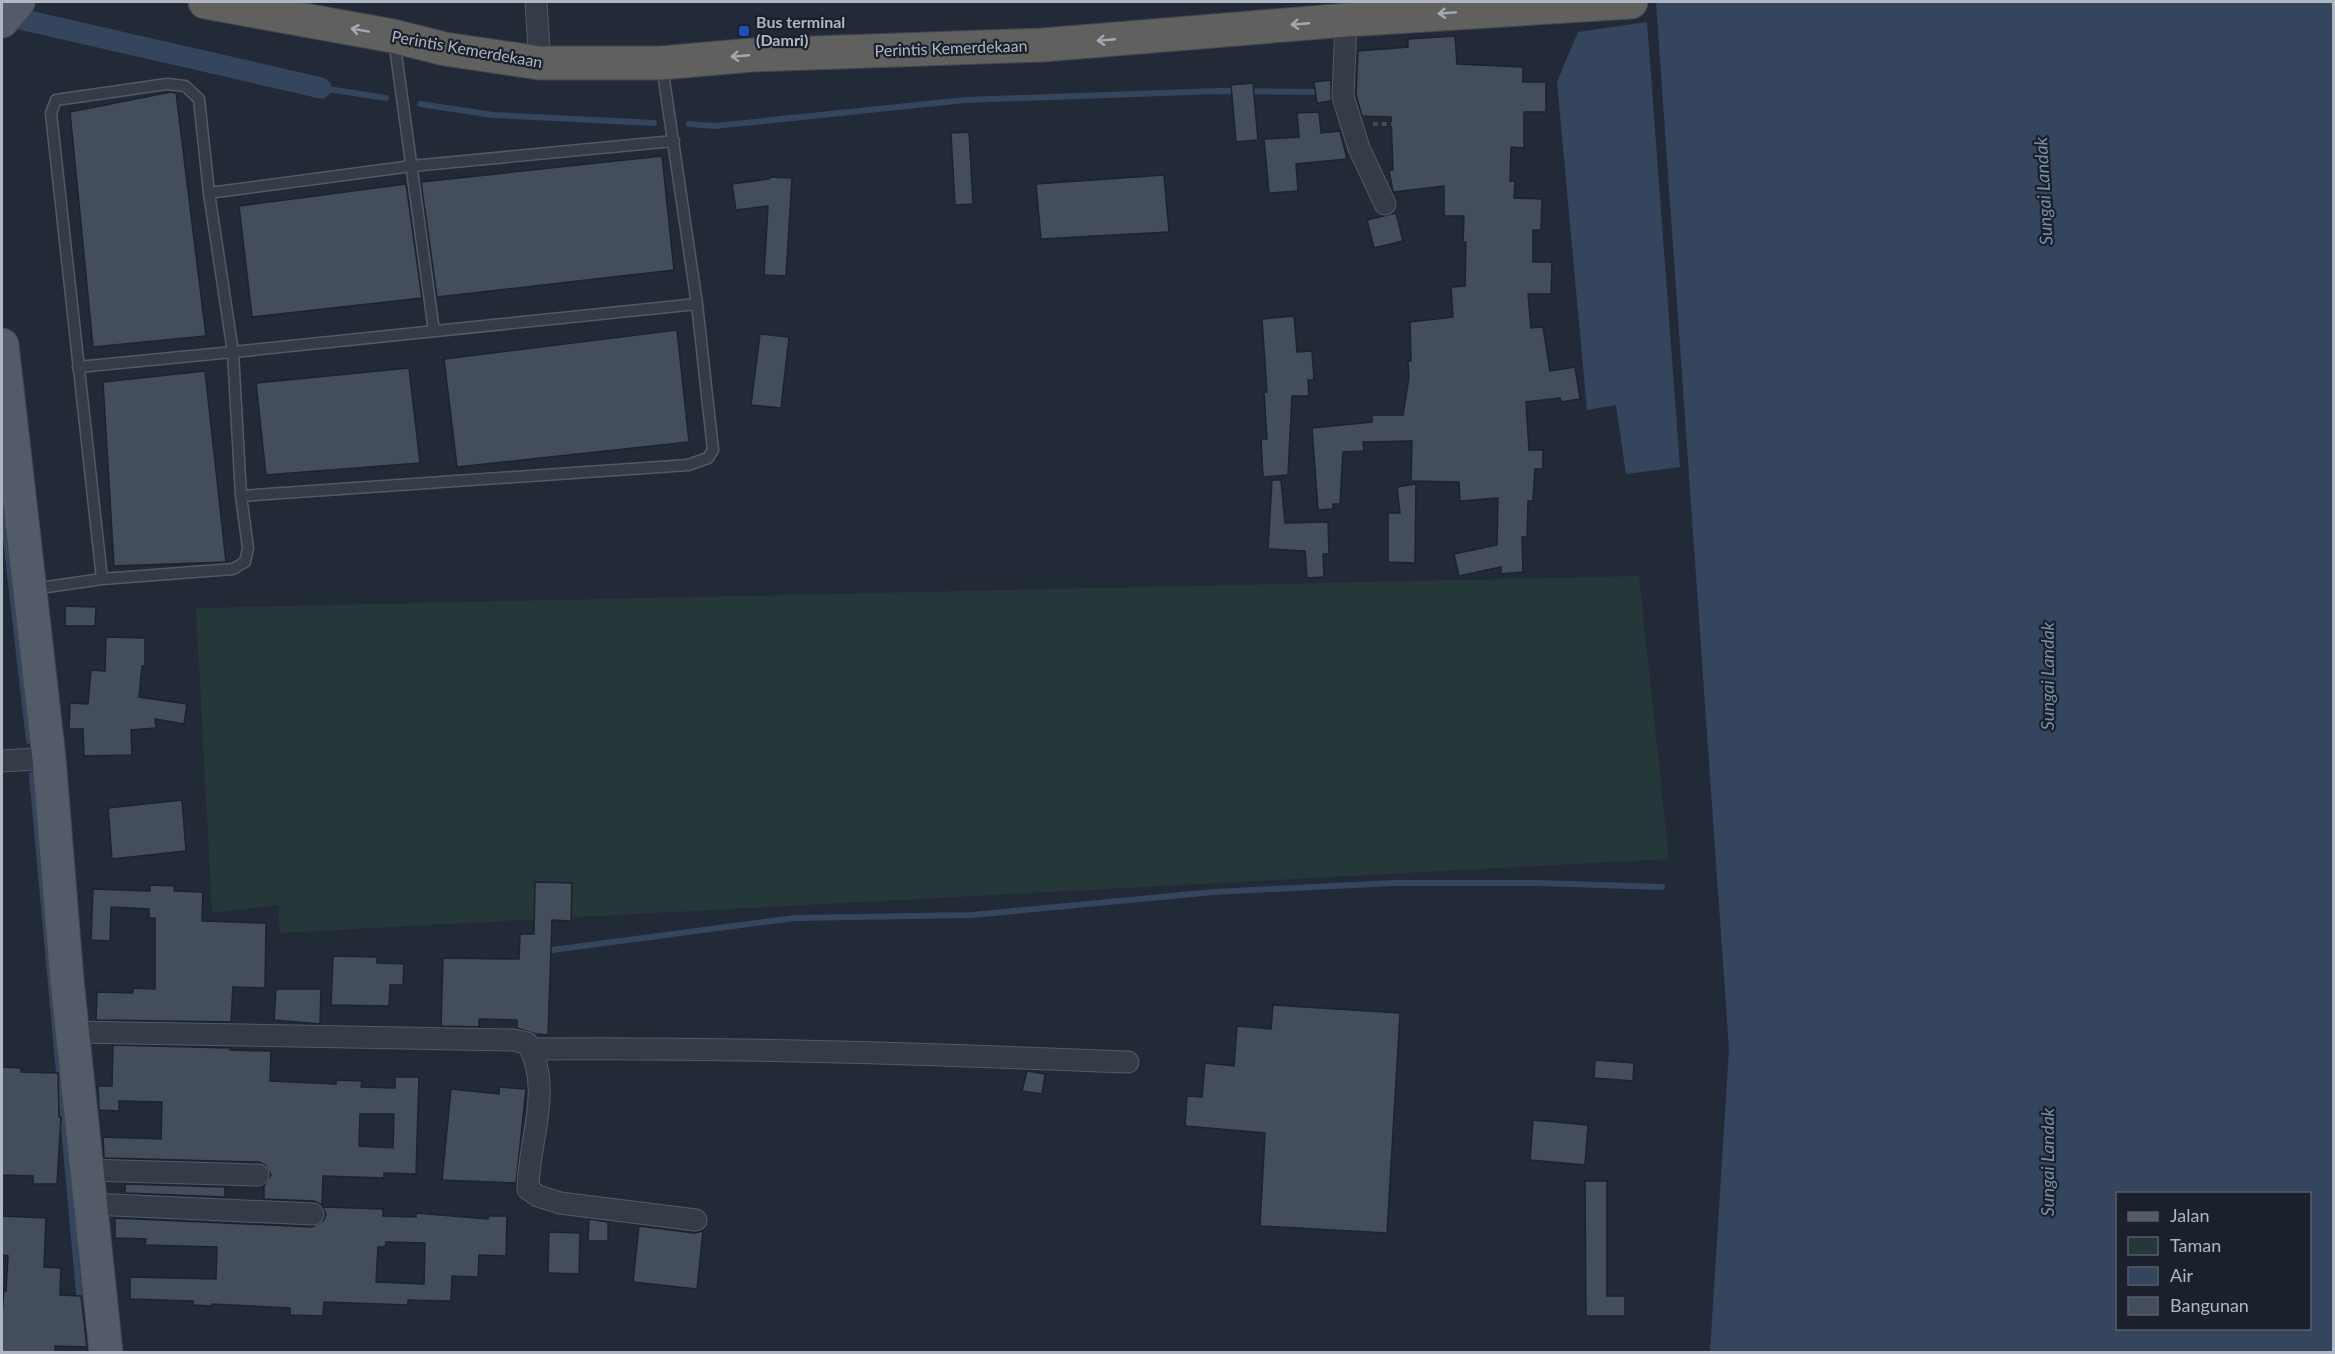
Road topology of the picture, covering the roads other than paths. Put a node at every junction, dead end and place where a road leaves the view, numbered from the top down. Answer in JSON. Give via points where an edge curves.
{"nodes":[{"id":1,"x":18,"y":2,"type":"edge"},
{"id":2,"x":205,"y":2,"type":"edge"},
{"id":3,"x":536,"y":2,"type":"edge"},
{"id":4,"x":1631,"y":2,"type":"edge"},
{"id":5,"x":1346,"y":20,"type":"junction"},
{"id":6,"x":2,"y":21,"type":"edge"},
{"id":7,"x":393,"y":36,"type":"junction"},
{"id":8,"x":540,"y":63,"type":"junction"},
{"id":9,"x":661,"y":63,"type":"junction"},
{"id":10,"x":675,"y":141,"type":"junction"},
{"id":11,"x":412,"y":166,"type":"junction"},
{"id":12,"x":209,"y":193,"type":"junction"},
{"id":13,"x":1384,"y":204,"type":"dead end"},
{"id":14,"x":697,"y":304,"type":"junction"},
{"id":15,"x":434,"y":331,"type":"junction"},
{"id":16,"x":2,"y":345,"type":"edge"},
{"id":17,"x":233,"y":352,"type":"junction"},
{"id":18,"x":78,"y":367,"type":"junction"},
{"id":19,"x":241,"y":496,"type":"junction"},
{"id":20,"x":102,"y":579,"type":"junction"},
{"id":21,"x":27,"y":590,"type":"junction"},
{"id":22,"x":49,"y":758,"type":"junction"},
{"id":23,"x":2,"y":761,"type":"edge"},
{"id":24,"x":72,"y":1032,"type":"junction"},
{"id":25,"x":530,"y":1049,"type":"junction"},
{"id":26,"x":1128,"y":1062,"type":"dead end"},
{"id":27,"x":87,"y":1170,"type":"junction"},
{"id":28,"x":258,"y":1175,"type":"dead end"},
{"id":29,"x":91,"y":1204,"type":"junction"},
{"id":30,"x":314,"y":1214,"type":"dead end"},
{"id":31,"x":696,"y":1220,"type":"dead end"},
{"id":32,"x":106,"y":1353,"type":"edge"}],
"edges":[{"from":1,"to":6,"type":"main road"},
{"from":7,"to":2,"type":"highway","name":"Perintis Kemerdekaan","one_way":true},
{"from":3,"to":8,"type":"street"},
{"from":4,"to":5,"type":"highway","name":"Perintis Kemerdekaan","one_way":true},
{"from":5,"to":9,"type":"highway","name":"Perintis Kemerdekaan","one_way":true,"via":[[1043,45],[775,54]]},
{"from":5,"to":13,"type":"street","via":[[1343,97],[1359,148]]},
{"from":7,"to":8,"type":"highway","name":"Perintis Kemerdekaan","via":[[446,49]]},
{"from":7,"to":11,"type":"lane"},
{"from":8,"to":9,"type":"highway","name":"Perintis Kemerdekaan"},
{"from":9,"to":10,"type":"lane"},
{"from":10,"to":11,"type":"lane"},
{"from":10,"to":14,"type":"lane"},
{"from":11,"to":12,"type":"lane"},
{"from":11,"to":15,"type":"lane"},
{"from":12,"to":17,"type":"lane"},
{"from":12,"to":18,"type":"lane","via":[[199,99],[184,86],[167,84],[56,100],[51,113]]},
{"from":14,"to":15,"type":"lane"},
{"from":14,"to":19,"type":"lane","via":[[713,450],[708,458],[688,465]]},
{"from":15,"to":17,"type":"lane"},
{"from":16,"to":21,"type":"main road"},
{"from":17,"to":18,"type":"lane"},
{"from":17,"to":19,"type":"lane"},
{"from":18,"to":20,"type":"lane"},
{"from":19,"to":20,"type":"lane","via":[[248,548],[245,562],[233,569]]},
{"from":20,"to":21,"type":"lane"},
{"from":21,"to":22,"type":"main road"},
{"from":22,"to":23,"type":"street"},
{"from":22,"to":24,"type":"main road"},
{"from":24,"to":25,"type":"street","via":[[514,1040],[527,1043]]},
{"from":24,"to":27,"type":"main road"},
{"from":25,"to":26,"type":"street","via":[[845,1051]]},
{"from":25,"to":31,"type":"street","via":[[537,1074],[538,1118],[528,1189],[560,1203]]},
{"from":27,"to":28,"type":"street"},
{"from":27,"to":29,"type":"main road"},
{"from":29,"to":30,"type":"street"},
{"from":29,"to":32,"type":"main road"}]}
